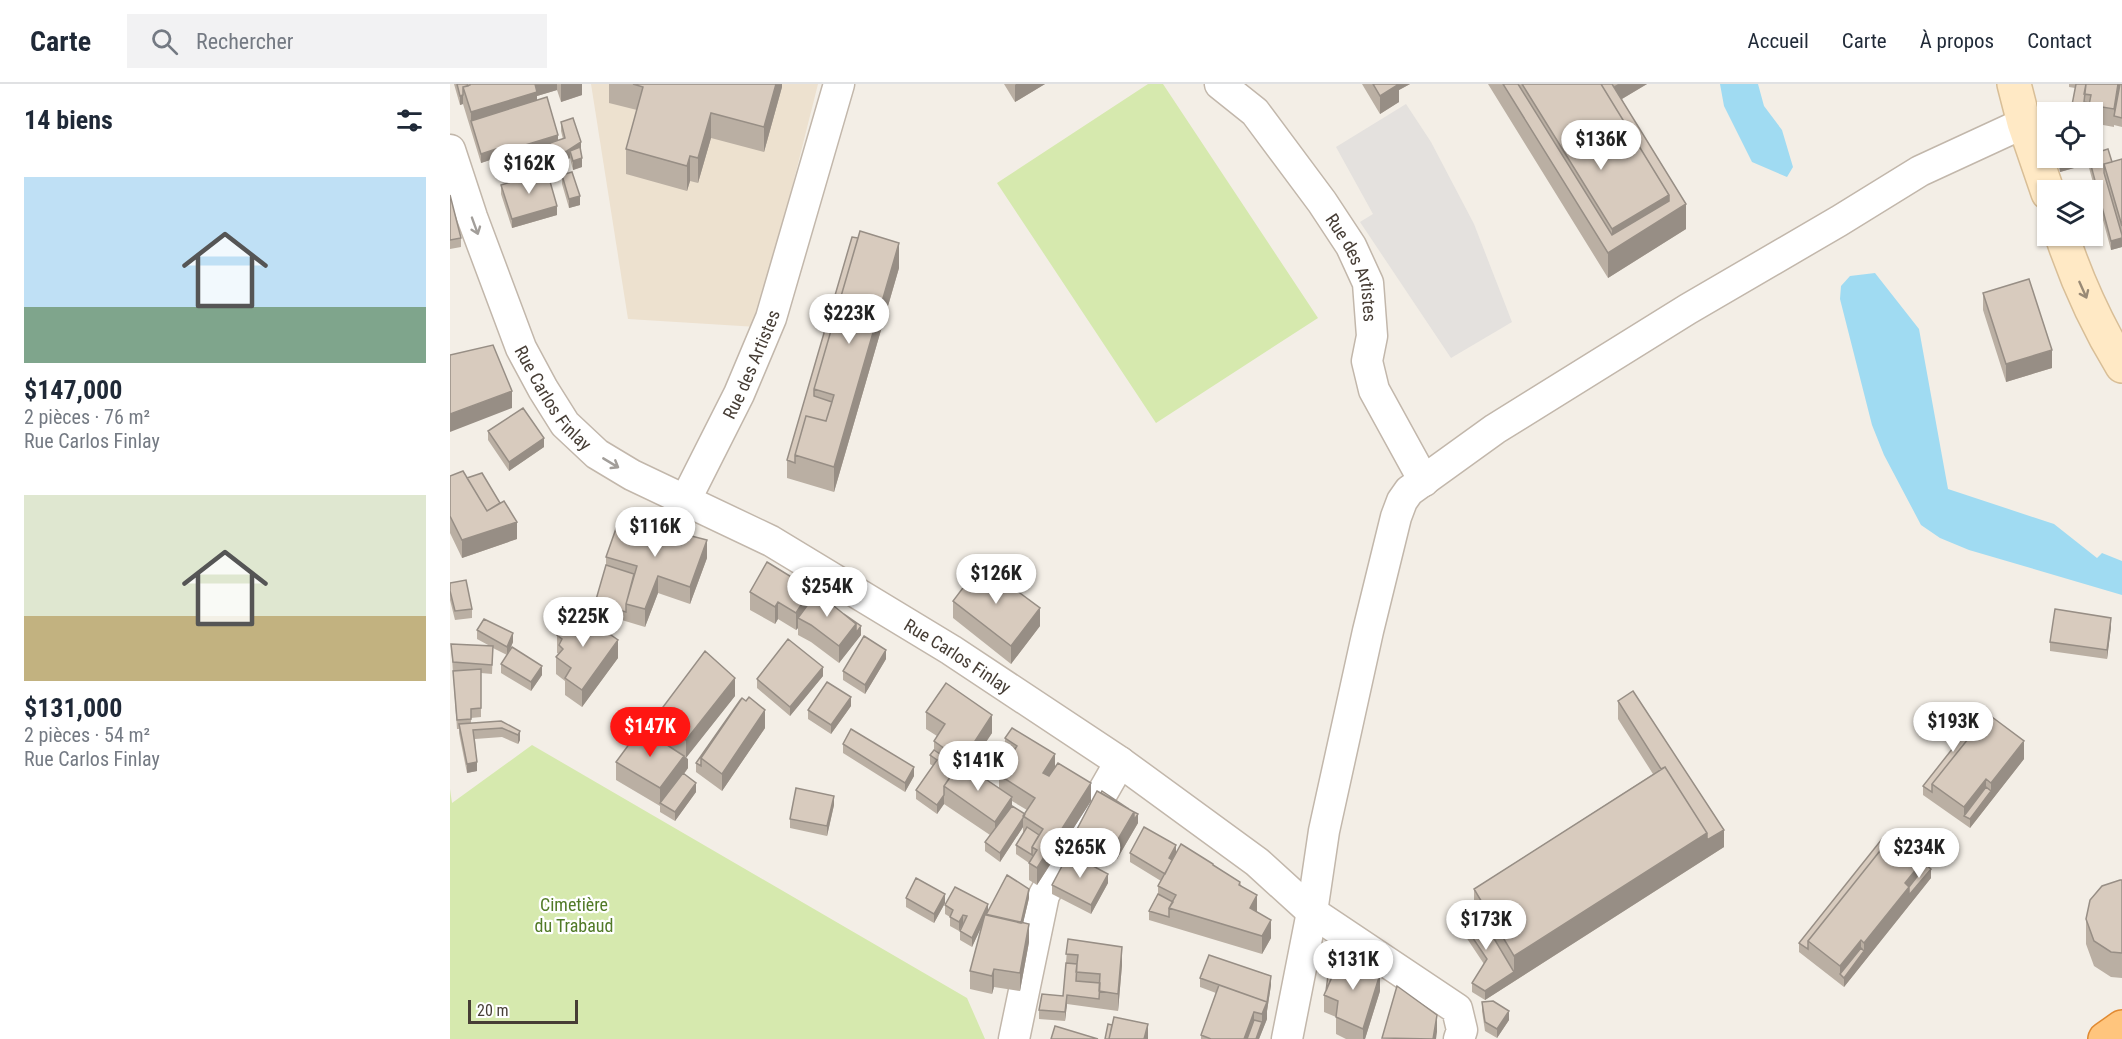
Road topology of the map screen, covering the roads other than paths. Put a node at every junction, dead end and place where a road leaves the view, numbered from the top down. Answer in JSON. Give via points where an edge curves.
{"nodes":[{"id":1,"x":839,"y":84,"type":"edge"},
{"id":2,"x":1220,"y":84,"type":"edge"},
{"id":3,"x":2014,"y":84,"type":"edge"},
{"id":4,"x":2024,"y":123,"type":"junction"},
{"id":5,"x":450,"y":150,"type":"edge"},
{"id":6,"x":2044,"y":180,"type":"edge"},
{"id":7,"x":2065,"y":246,"type":"edge"},
{"id":8,"x":2122,"y":366,"type":"edge"},
{"id":9,"x":1424,"y":481,"type":"junction"},
{"id":10,"x":685,"y":501,"type":"junction"},
{"id":11,"x":1120,"y":762,"type":"junction"},
{"id":12,"x":1312,"y":912,"type":"junction"},
{"id":13,"x":2122,"y":1027,"type":"edge"},
{"id":14,"x":1014,"y":1039,"type":"edge"},
{"id":15,"x":1287,"y":1039,"type":"edge"},
{"id":16,"x":1459,"y":1039,"type":"edge"},
{"id":17,"x":2105,"y":1039,"type":"edge"}],
"edges":[{"from":1,"to":10,"type":"street","name":"Rue des Artistes","via":[[771,318],[739,394]]},
{"from":2,"to":9,"type":"street","name":"Rue des Artistes","via":[[1255,112],[1351,246],[1368,283],[1372,336],[1367,361],[1374,390]]},
{"from":3,"to":4,"type":"main road"},
{"from":4,"to":6,"type":"main road"},
{"from":4,"to":9,"type":"street","via":[[1920,171],[1688,309],[1495,429]]},
{"from":5,"to":10,"type":"street","name":"Rue Carlos Finlay","one_way":true,"via":[[521,348],[565,424],[597,454]]},
{"from":7,"to":8,"type":"main road","one_way":true,"via":[[2104,336]]},
{"from":9,"to":12,"type":"street","via":[[1406,496],[1396,517],[1324,831]]},
{"from":10,"to":11,"type":"street","name":"Rue Carlos Finlay","via":[[771,541],[951,650]]},
{"from":11,"to":12,"type":"street","name":"Rue Carlos Finlay","via":[[1257,862]]},
{"from":11,"to":14,"type":"street","via":[[1044,895]]},
{"from":12,"to":15,"type":"street"},
{"from":12,"to":16,"type":"street","name":"Rue Carlos Finlay","via":[[1457,1009],[1462,1030]]},
{"from":13,"to":17,"type":"highway"}]}
